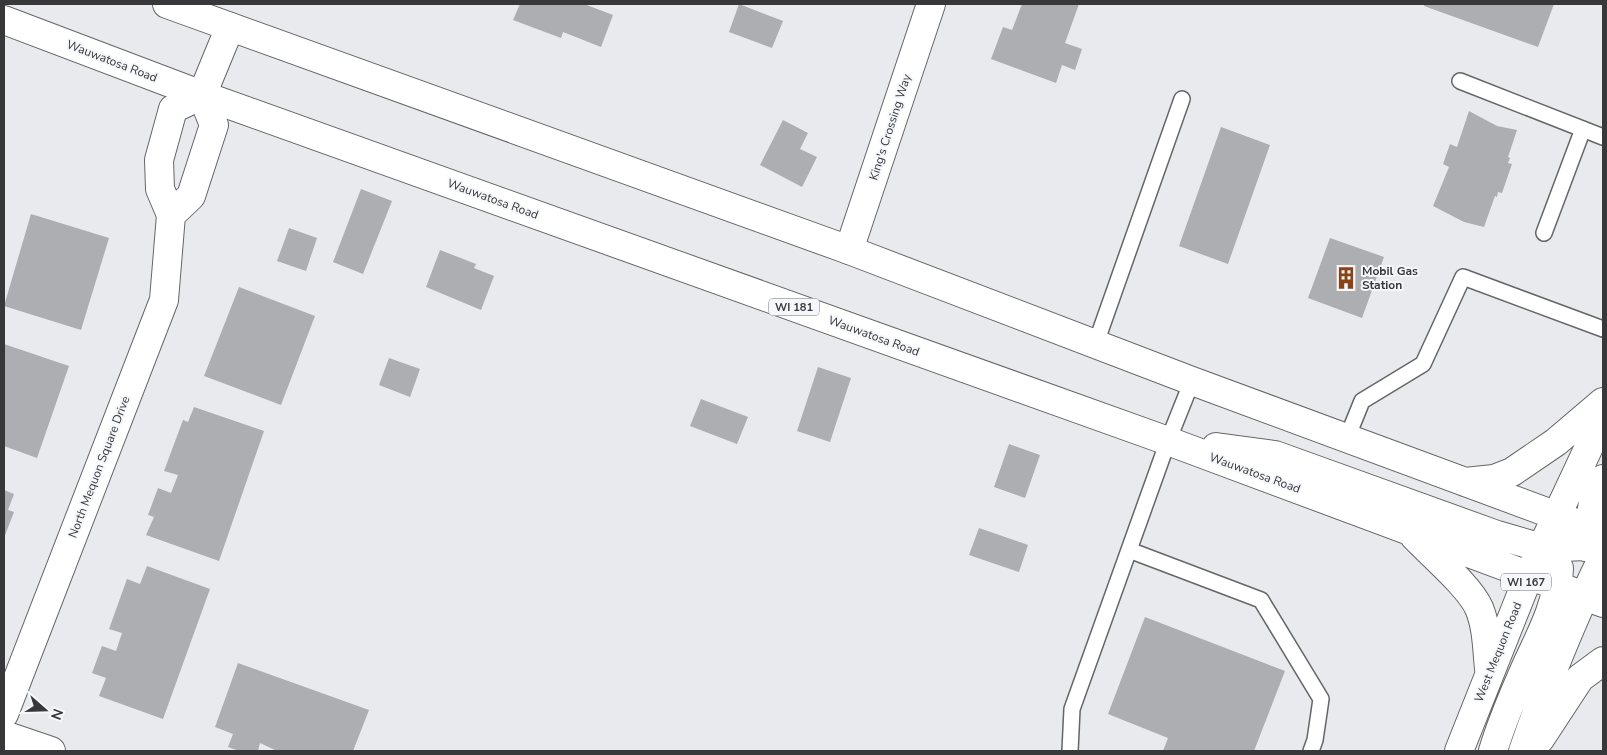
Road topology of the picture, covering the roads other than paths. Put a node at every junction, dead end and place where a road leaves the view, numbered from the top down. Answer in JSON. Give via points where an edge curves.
{"nodes":[{"id":1,"x":167,"y":4,"type":"edge"},
{"id":2,"x":931,"y":4,"type":"edge"},
{"id":3,"x":4,"y":20,"type":"edge"},
{"id":4,"x":230,"y":27,"type":"junction"},
{"id":5,"x":1460,"y":81,"type":"dead end"},
{"id":6,"x":202,"y":95,"type":"junction"},
{"id":7,"x":1182,"y":99,"type":"dead end"},
{"id":8,"x":1583,"y":129,"type":"junction"},
{"id":9,"x":1603,"y":137,"type":"edge"},
{"id":10,"x":171,"y":214,"type":"junction"},
{"id":11,"x":1544,"y":233,"type":"dead end"},
{"id":12,"x":849,"y":250,"type":"junction"},
{"id":13,"x":1603,"y":329,"type":"edge"},
{"id":14,"x":1096,"y":343,"type":"junction"},
{"id":15,"x":1192,"y":381,"type":"junction"},
{"id":16,"x":1603,"y":402,"type":"edge"},
{"id":17,"x":1603,"y":417,"type":"edge"},
{"id":18,"x":1347,"y":438,"type":"junction"},
{"id":19,"x":1168,"y":441,"type":"junction"},
{"id":20,"x":1603,"y":478,"type":"edge"},
{"id":21,"x":1464,"y":482,"type":"junction"},
{"id":22,"x":1557,"y":517,"type":"junction"},
{"id":23,"x":1408,"y":530,"type":"junction"},
{"id":24,"x":1129,"y":550,"type":"junction"},
{"id":25,"x":1584,"y":561,"type":"edge"},
{"id":26,"x":1528,"y":576,"type":"junction"},
{"id":27,"x":1603,"y":661,"type":"edge"},
{"id":28,"x":1489,"y":674,"type":"junction"},
{"id":29,"x":4,"y":714,"type":"edge"},
{"id":30,"x":4,"y":735,"type":"edge"},
{"id":31,"x":51,"y":751,"type":"edge"},
{"id":32,"x":1070,"y":751,"type":"edge"},
{"id":33,"x":1311,"y":751,"type":"edge"},
{"id":34,"x":1459,"y":751,"type":"edge"},
{"id":35,"x":1493,"y":751,"type":"edge"},
{"id":36,"x":1524,"y":751,"type":"edge"},
{"id":37,"x":1533,"y":751,"type":"edge"}],
"edges":[{"from":1,"to":4,"type":"main road"},
{"from":2,"to":12,"type":"main road","name":"King's Crossing Way"},
{"from":3,"to":6,"type":"main road","name":"Wauwatosa Road","number":"WI 181"},
{"from":4,"to":6,"type":"main road"},
{"from":4,"to":12,"type":"main road"},
{"from":5,"to":8,"type":"lane"},
{"from":6,"to":10,"type":"main road","via":[[214,125],[191,196]]},
{"from":6,"to":10,"type":"main road","name":"North Mequon Square Drive","via":[[173,110],[159,160],[160,189]]},
{"from":6,"to":19,"type":"main road","name":"Wauwatosa Road","number":"WI 181"},
{"from":7,"to":14,"type":"lane"},
{"from":8,"to":9,"type":"lane"},
{"from":8,"to":11,"type":"lane"},
{"from":10,"to":29,"type":"main road","name":"North Mequon Square Drive","via":[[164,300]]},
{"from":12,"to":14,"type":"main road"},
{"from":13,"to":18,"type":"lane","via":[[1463,276],[1423,364],[1362,400]]},
{"from":14,"to":15,"type":"main road"},
{"from":15,"to":18,"type":"main road"},
{"from":15,"to":19,"type":"lane"},
{"from":16,"to":21,"type":"main road","via":[[1556,442],[1512,472],[1494,479]]},
{"from":17,"to":22,"type":"main road","name":"West Mequon Road","number":"WI 167"},
{"from":18,"to":21,"type":"main road"},
{"from":19,"to":23,"type":"main road","name":"Wauwatosa Road","number":"WI 181"},
{"from":19,"to":24,"type":"lane"},
{"from":19,"to":25,"type":"main road","via":[[1275,455],[1497,535]]},
{"from":20,"to":25,"type":"main road"},
{"from":21,"to":22,"type":"main road"},
{"from":22,"to":25,"type":"main road","name":"West Mequon Road","number":"WI 167"},
{"from":23,"to":26,"type":"main road","name":"Wauwatosa Road","number":"WI 181"},
{"from":23,"to":28,"type":"main road","via":[[1466,589],[1479,607],[1485,629]]},
{"from":24,"to":32,"type":"lane","via":[[1072,709]]},
{"from":24,"to":33,"type":"lane","via":[[1261,600],[1320,699]]},
{"from":25,"to":26,"type":"main road","name":"West Mequon Road","number":"WI 167"},
{"from":25,"to":35,"type":"main road","via":[[1546,624]]},
{"from":25,"to":36,"type":"main road","name":"West Mequon Road","number":"WI 167"},
{"from":26,"to":28,"type":"main road","name":"West Mequon Road","number":"WI 167"},
{"from":27,"to":37,"type":"main road","via":[[1580,678]]},
{"from":28,"to":34,"type":"main road","name":"West Mequon Road","number":"WI 167"},
{"from":30,"to":31,"type":"main road"}]}
